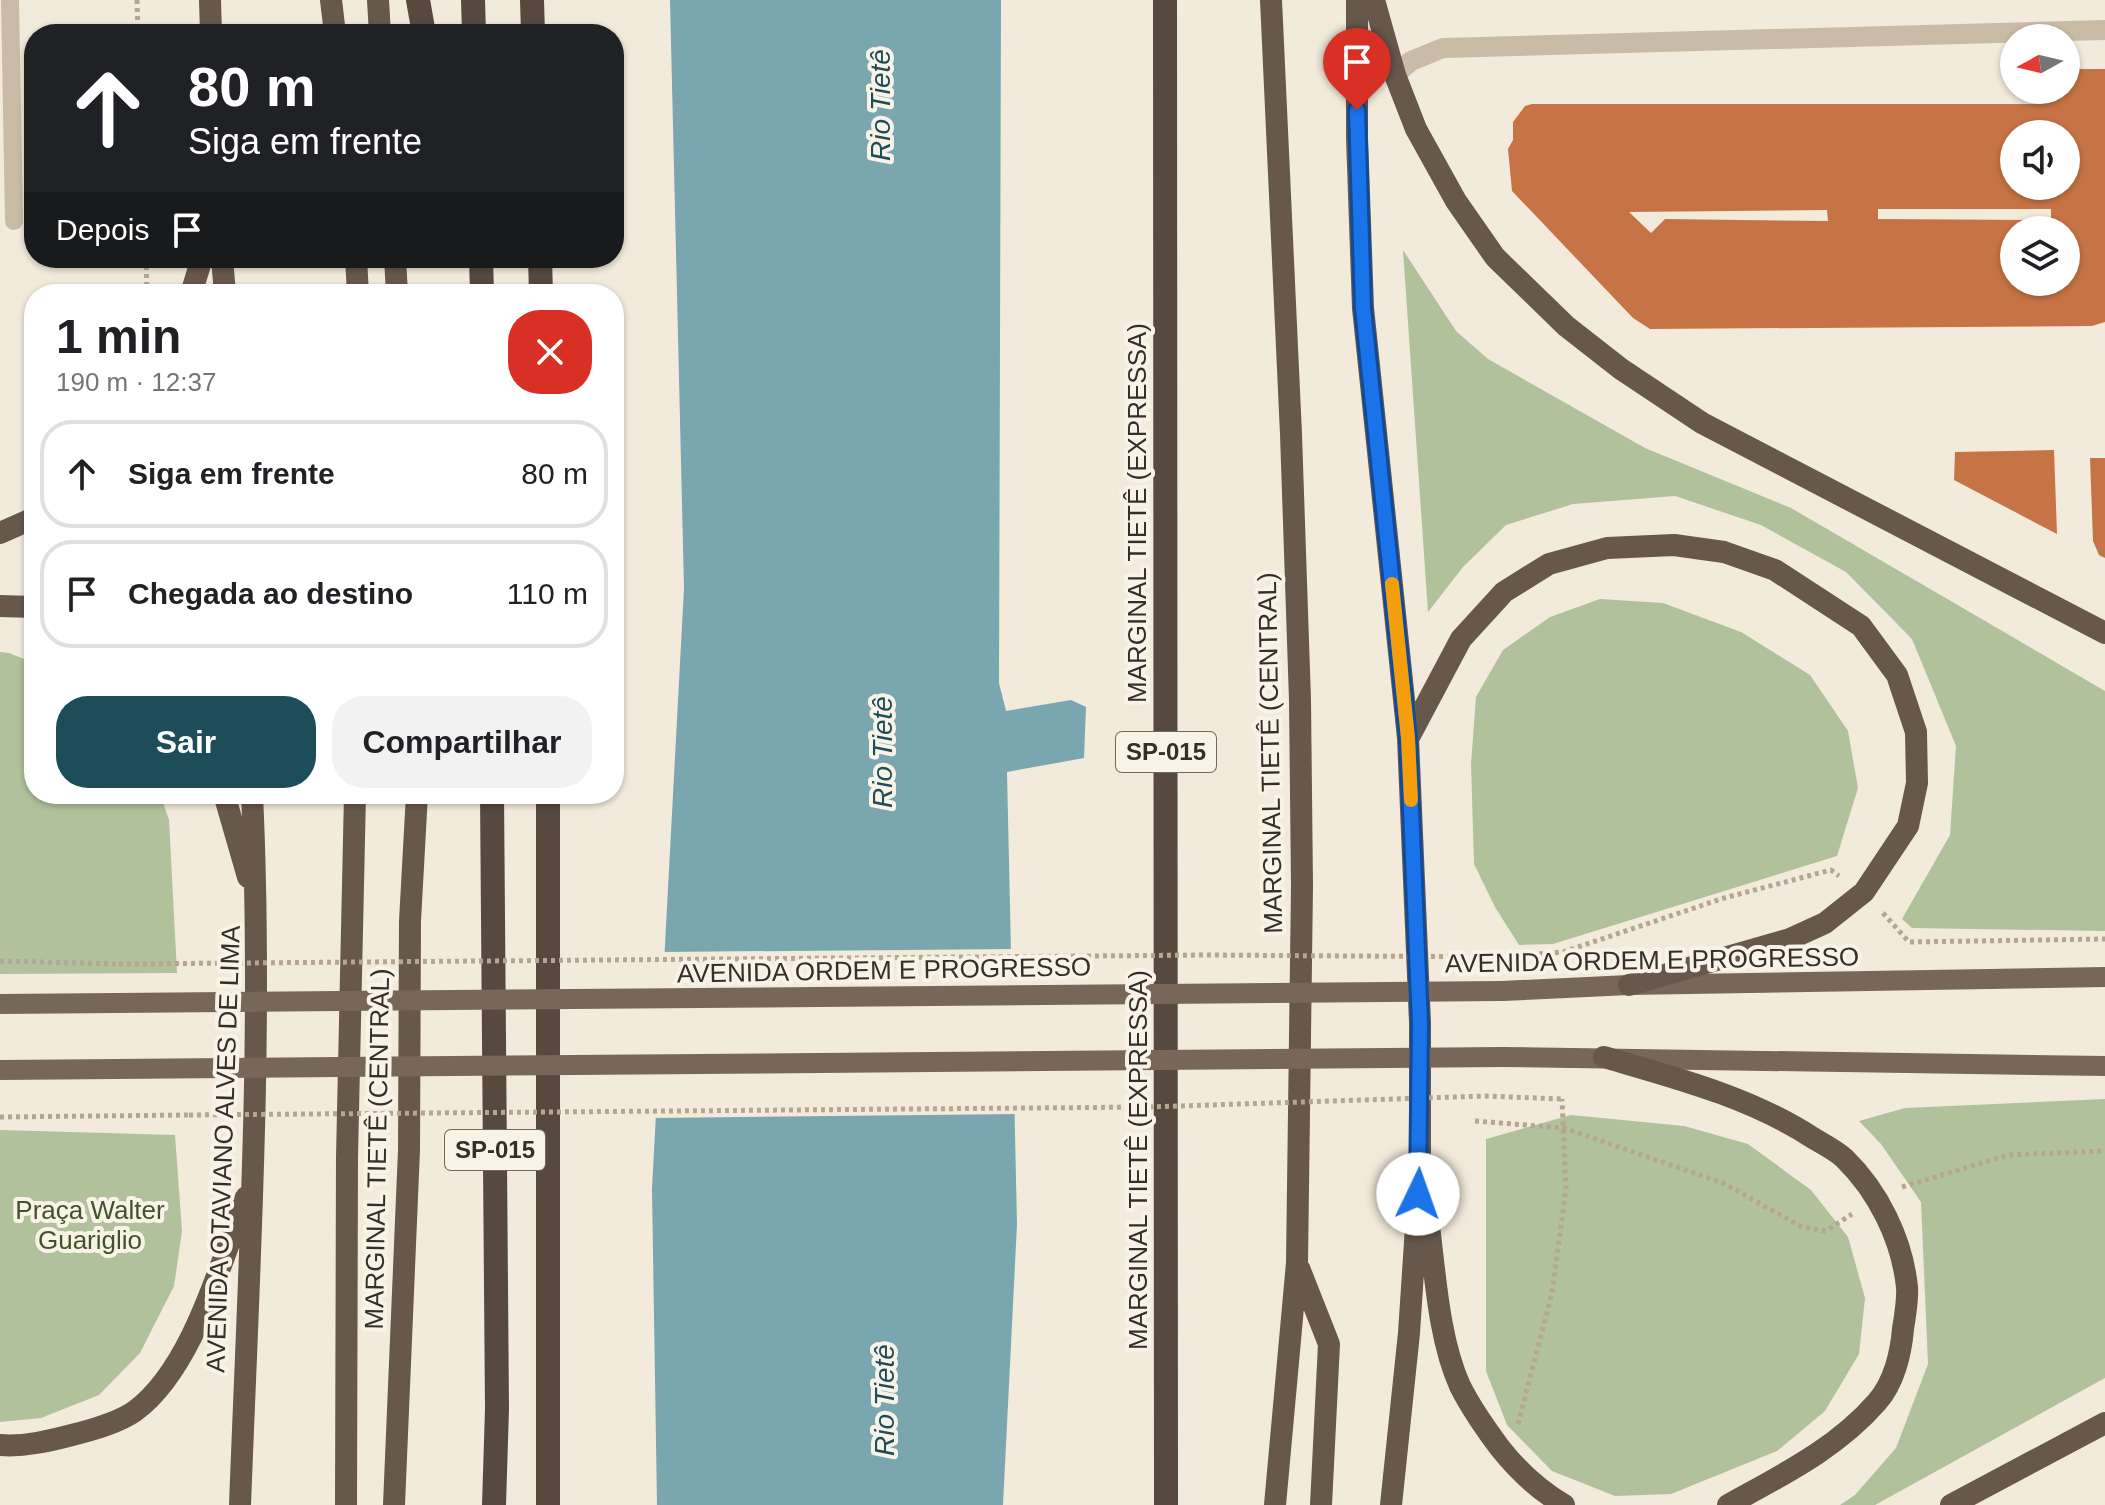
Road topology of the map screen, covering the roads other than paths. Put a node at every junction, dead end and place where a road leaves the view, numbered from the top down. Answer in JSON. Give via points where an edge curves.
{"nodes":[{"id":1,"x":10,"y":0,"type":"edge"},
{"id":2,"x":210,"y":0,"type":"edge"},
{"id":3,"x":331,"y":0,"type":"edge"},
{"id":4,"x":378,"y":0,"type":"edge"},
{"id":5,"x":418,"y":0,"type":"edge"},
{"id":6,"x":473,"y":0,"type":"edge"},
{"id":7,"x":532,"y":0,"type":"edge"},
{"id":8,"x":1165,"y":0,"type":"edge"},
{"id":9,"x":1271,"y":0,"type":"edge"},
{"id":10,"x":1357,"y":0,"type":"edge"},
{"id":11,"x":1374,"y":0,"type":"edge"},
{"id":12,"x":211,"y":24,"type":"edge"},
{"id":13,"x":334,"y":24,"type":"edge"},
{"id":14,"x":379,"y":24,"type":"edge"},
{"id":15,"x":422,"y":24,"type":"edge"},
{"id":16,"x":474,"y":24,"type":"edge"},
{"id":17,"x":533,"y":24,"type":"edge"},
{"id":18,"x":2105,"y":30,"type":"edge"},
{"id":19,"x":1395,"y":75,"type":"junction"},
{"id":20,"x":14,"y":221,"type":"dead end"},
{"id":21,"x":24,"y":522,"type":"edge"},
{"id":22,"x":0,"y":533,"type":"edge"},
{"id":23,"x":0,"y":606,"type":"edge"},
{"id":24,"x":24,"y":607,"type":"edge"},
{"id":25,"x":2105,"y":633,"type":"edge"},
{"id":26,"x":1408,"y":738,"type":"junction"},
{"id":27,"x":227,"y":804,"type":"edge"},
{"id":28,"x":253,"y":804,"type":"edge"},
{"id":29,"x":355,"y":804,"type":"edge"},
{"id":30,"x":416,"y":804,"type":"edge"},
{"id":31,"x":492,"y":804,"type":"edge"},
{"id":32,"x":548,"y":804,"type":"edge"},
{"id":33,"x":258,"y":913,"type":"junction"},
{"id":34,"x":2105,"y":977,"type":"edge"},
{"id":35,"x":1629,"y":985,"type":"junction"},
{"id":36,"x":0,"y":1004,"type":"edge"},
{"id":37,"x":1604,"y":1057,"type":"junction"},
{"id":38,"x":2105,"y":1066,"type":"edge"},
{"id":39,"x":0,"y":1070,"type":"edge"},
{"id":40,"x":1420,"y":1166,"type":"junction"},
{"id":41,"x":252,"y":1181,"type":"junction"},
{"id":42,"x":1297,"y":1263,"type":"junction"},
{"id":43,"x":2105,"y":1423,"type":"edge"},
{"id":44,"x":0,"y":1445,"type":"edge"},
{"id":45,"x":240,"y":1505,"type":"edge"},
{"id":46,"x":346,"y":1505,"type":"edge"},
{"id":47,"x":394,"y":1505,"type":"edge"},
{"id":48,"x":494,"y":1505,"type":"edge"},
{"id":49,"x":548,"y":1505,"type":"edge"},
{"id":50,"x":1166,"y":1505,"type":"edge"},
{"id":51,"x":1275,"y":1505,"type":"edge"},
{"id":52,"x":1321,"y":1505,"type":"edge"},
{"id":53,"x":1391,"y":1505,"type":"edge"},
{"id":54,"x":1564,"y":1505,"type":"edge"},
{"id":55,"x":1728,"y":1505,"type":"edge"},
{"id":56,"x":1951,"y":1505,"type":"edge"}],
"edges":[{"from":1,"to":20,"type":"lane"},
{"from":2,"to":12,"type":"highway"},
{"from":3,"to":13,"type":"highway"},
{"from":4,"to":14,"type":"highway"},
{"from":5,"to":15,"type":"highway"},
{"from":6,"to":16,"type":"highway"},
{"from":7,"to":17,"type":"highway"},
{"from":8,"to":50,"type":"highway","name":"MARGINAL TIETÊ (EXPRESSA)","number":"SP-015"},
{"from":9,"to":42,"type":"highway","name":"MARGINAL TIETÊ (CENTRAL)","via":[[1300,700]]},
{"from":10,"to":26,"type":"highway","via":[[1363,308]]},
{"from":11,"to":19,"type":"highway"},
{"from":18,"to":19,"type":"street","via":[[1443,48],[1411,61]]},
{"from":19,"to":25,"type":"highway","via":[[1416,129],[1495,257],[1599,352],[1702,423]]},
{"from":21,"to":22,"type":"highway"},
{"from":23,"to":24,"type":"highway"},
{"from":26,"to":35,"type":"highway","via":[[1461,639],[1504,592],[1549,564],[1607,548],[1674,545],[1724,552],[1775,570],[1861,626],[1897,675],[1916,732],[1917,783],[1902,836],[1864,892],[1825,923],[1790,939]]},
{"from":26,"to":40,"type":"highway","via":[[1420,1023]]},
{"from":27,"to":33,"type":"highway"},
{"from":28,"to":33,"type":"highway","name":"AVENIDA OTAVIANO ALVES DE LIMA"},
{"from":29,"to":46,"type":"highway"},
{"from":30,"to":47,"type":"highway","name":"MARGINAL TIETÊ (CENTRAL)"},
{"from":31,"to":48,"type":"highway","number":"SP-015"},
{"from":32,"to":49,"type":"highway","number":"SP-015"},
{"from":33,"to":41,"type":"highway","name":"AVENIDA OTAVIANO ALVES DE LIMA"},
{"from":34,"to":35,"type":"main road","name":"AVENIDA ORDEM E PROGRESSO"},
{"from":35,"to":36,"type":"main road","name":"AVENIDA ORDEM E PROGRESSO","bridge":true,"via":[[1502,991]]},
{"from":37,"to":38,"type":"main road"},
{"from":37,"to":39,"type":"main road","bridge":true},
{"from":37,"to":55,"type":"highway","via":[[1747,1103],[1788,1122],[1843,1157],[1893,1228],[1907,1288],[1901,1356],[1880,1400],[1815,1457]]},
{"from":40,"to":53,"type":"highway"},
{"from":40,"to":54,"type":"highway","via":[[1442,1322],[1459,1384],[1505,1454]]},
{"from":41,"to":44,"type":"highway","via":[[192,1335],[174,1370],[151,1398],[89,1431],[46,1442]]},
{"from":41,"to":45,"type":"highway","name":"AVENIDA OTAVIANO ALVES DE LIMA"},
{"from":42,"to":51,"type":"highway","name":"MARGINAL TIETÊ (CENTRAL)"},
{"from":42,"to":52,"type":"highway","via":[[1329,1344]]},
{"from":43,"to":56,"type":"highway"}]}
